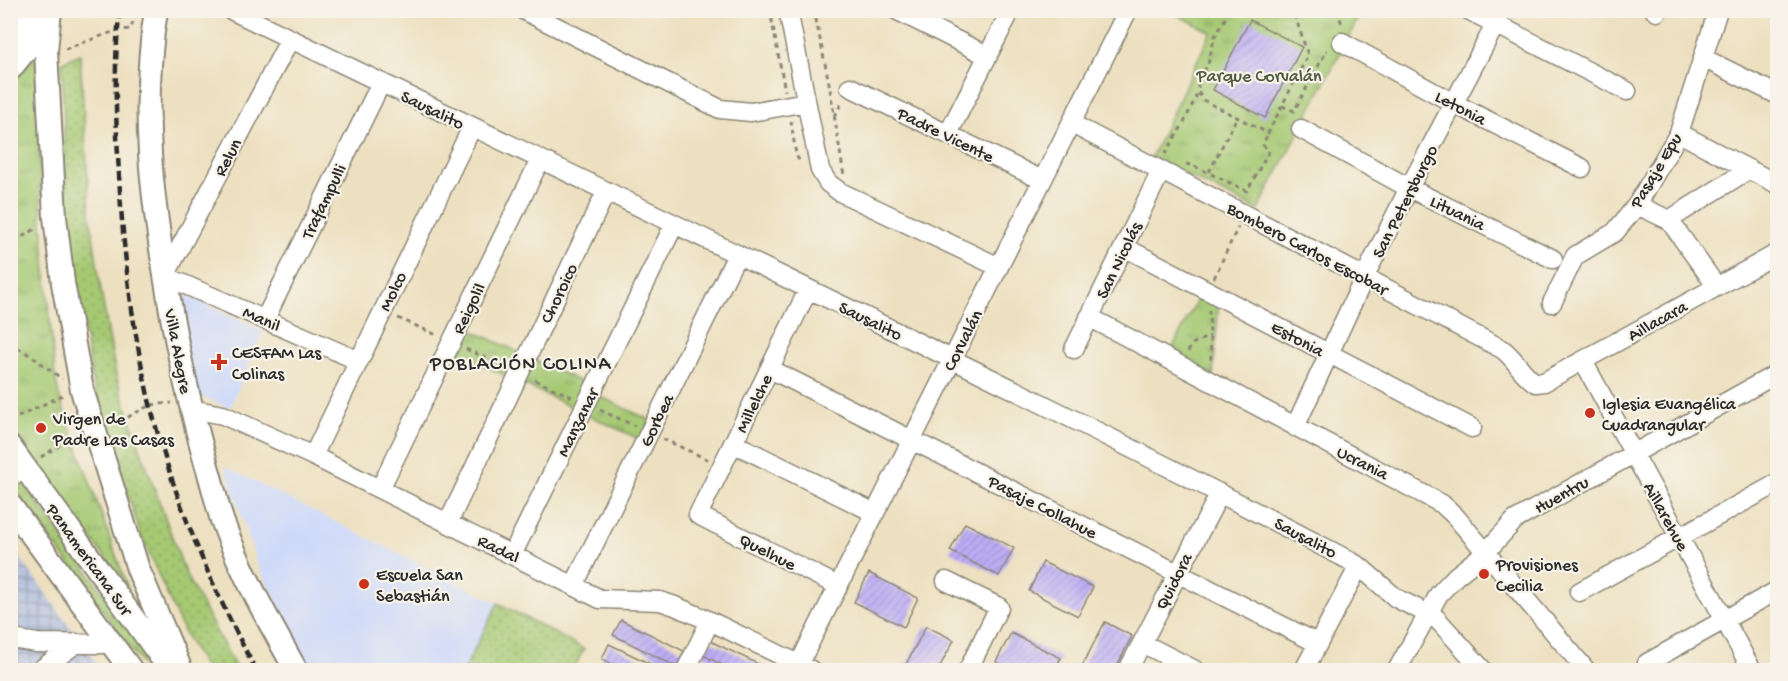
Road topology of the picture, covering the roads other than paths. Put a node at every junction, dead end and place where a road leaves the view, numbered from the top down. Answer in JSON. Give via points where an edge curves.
{"nodes":[{"id":1,"x":25,"y":10,"type":"edge"},
{"id":2,"x":49,"y":10,"type":"edge"},
{"id":3,"x":156,"y":10,"type":"edge"},
{"id":4,"x":231,"y":10,"type":"edge"},
{"id":5,"x":523,"y":10,"type":"edge"},
{"id":6,"x":788,"y":10,"type":"edge"},
{"id":7,"x":896,"y":10,"type":"edge"},
{"id":8,"x":1011,"y":10,"type":"edge"},
{"id":9,"x":1128,"y":10,"type":"edge"},
{"id":10,"x":1468,"y":10,"type":"edge"},
{"id":11,"x":1718,"y":10,"type":"edge"},
{"id":12,"x":1499,"y":18,"type":"edge"},
{"id":13,"x":290,"y":39,"type":"junction"},
{"id":14,"x":1336,"y":40,"type":"road end"},
{"id":15,"x":988,"y":56,"type":"junction"},
{"id":16,"x":1702,"y":58,"type":"junction"},
{"id":17,"x":10,"y":63,"type":"edge"},
{"id":18,"x":10,"y":69,"type":"edge"},
{"id":19,"x":381,"y":83,"type":"junction"},
{"id":20,"x":850,"y":87,"type":"dead end"},
{"id":21,"x":1627,"y":91,"type":"dead end"},
{"id":22,"x":1778,"y":95,"type":"edge"},
{"id":23,"x":806,"y":102,"type":"junction"},
{"id":24,"x":1455,"y":104,"type":"junction"},
{"id":25,"x":1072,"y":124,"type":"junction"},
{"id":26,"x":472,"y":127,"type":"junction"},
{"id":27,"x":1301,"y":129,"type":"dead end"},
{"id":28,"x":1679,"y":133,"type":"junction"},
{"id":29,"x":948,"y":134,"type":"junction"},
{"id":30,"x":540,"y":160,"type":"junction"},
{"id":31,"x":1167,"y":165,"type":"junction"},
{"id":32,"x":1582,"y":168,"type":"dead end"},
{"id":33,"x":1748,"y":170,"type":"junction"},
{"id":34,"x":1042,"y":180,"type":"junction"},
{"id":35,"x":1777,"y":184,"type":"edge"},
{"id":36,"x":1409,"y":188,"type":"junction"},
{"id":37,"x":606,"y":192,"type":"junction"},
{"id":38,"x":1637,"y":205,"type":"junction"},
{"id":39,"x":1669,"y":219,"type":"junction"},
{"id":40,"x":674,"y":225,"type":"junction"},
{"id":41,"x":1124,"y":247,"type":"junction"},
{"id":42,"x":1778,"y":253,"type":"edge"},
{"id":43,"x":737,"y":255,"type":"junction"},
{"id":44,"x":1553,"y":259,"type":"dead end"},
{"id":45,"x":999,"y":267,"type":"junction"},
{"id":46,"x":165,"y":276,"type":"junction"},
{"id":47,"x":1364,"y":278,"type":"junction"},
{"id":48,"x":1716,"y":287,"type":"junction"},
{"id":49,"x":808,"y":290,"type":"junction"},
{"id":50,"x":1552,"y":303,"type":"dead end"},
{"id":51,"x":1089,"y":317,"type":"junction"},
{"id":52,"x":265,"y":319,"type":"junction"},
{"id":53,"x":1074,"y":349,"type":"dead end"},
{"id":54,"x":1330,"y":355,"type":"junction"},
{"id":55,"x":952,"y":360,"type":"junction"},
{"id":56,"x":358,"y":361,"type":"junction"},
{"id":57,"x":1582,"y":361,"type":"junction"},
{"id":58,"x":770,"y":369,"type":"junction"},
{"id":59,"x":1778,"y":373,"type":"edge"},
{"id":60,"x":1536,"y":383,"type":"joint"},
{"id":61,"x":191,"y":409,"type":"junction"},
{"id":62,"x":1295,"y":427,"type":"junction"},
{"id":63,"x":1472,"y":428,"type":"dead end"},
{"id":64,"x":912,"y":440,"type":"junction"},
{"id":65,"x":733,"y":443,"type":"junction"},
{"id":66,"x":10,"y":447,"type":"edge"},
{"id":67,"x":1633,"y":453,"type":"junction"},
{"id":68,"x":313,"y":456,"type":"junction"},
{"id":69,"x":17,"y":473,"type":"edge"},
{"id":70,"x":1778,"y":483,"type":"edge"},
{"id":71,"x":380,"y":489,"type":"junction"},
{"id":72,"x":1220,"y":492,"type":"junction"},
{"id":73,"x":10,"y":505,"type":"edge"},
{"id":74,"x":875,"y":513,"type":"junction"},
{"id":75,"x":698,"y":515,"type":"joint"},
{"id":76,"x":448,"y":523,"type":"junction"},
{"id":77,"x":1679,"y":537,"type":"junction"},
{"id":78,"x":1486,"y":552,"type":"junction"},
{"id":79,"x":512,"y":555,"type":"junction"},
{"id":80,"x":1359,"y":566,"type":"junction"},
{"id":81,"x":1177,"y":573,"type":"junction"},
{"id":82,"x":946,"y":580,"type":"dead end"},
{"id":83,"x":574,"y":585,"type":"junction"},
{"id":84,"x":838,"y":586,"type":"junction"},
{"id":85,"x":1778,"y":590,"type":"edge"},
{"id":86,"x":1579,"y":592,"type":"dead end"},
{"id":87,"x":1427,"y":613,"type":"junction"},
{"id":88,"x":1724,"y":619,"type":"junction"},
{"id":89,"x":710,"y":621,"type":"junction"},
{"id":90,"x":18,"y":640,"type":"dead end"},
{"id":91,"x":77,"y":643,"type":"junction"},
{"id":92,"x":1142,"y":643,"type":"junction"},
{"id":93,"x":1317,"y":643,"type":"junction"},
{"id":94,"x":111,"y":644,"type":"junction"},
{"id":95,"x":1647,"y":663,"type":"dead end"},
{"id":96,"x":802,"y":669,"type":"edge"},
{"id":97,"x":40,"y":670,"type":"edge"},
{"id":98,"x":131,"y":670,"type":"edge"},
{"id":99,"x":171,"y":670,"type":"edge"},
{"id":100,"x":181,"y":670,"type":"edge"},
{"id":101,"x":296,"y":670,"type":"edge"},
{"id":102,"x":686,"y":670,"type":"edge"},
{"id":103,"x":968,"y":670,"type":"edge"},
{"id":104,"x":1128,"y":670,"type":"edge"},
{"id":105,"x":1195,"y":670,"type":"edge"},
{"id":106,"x":1304,"y":670,"type":"edge"},
{"id":107,"x":1397,"y":670,"type":"edge"},
{"id":108,"x":1483,"y":670,"type":"edge"},
{"id":109,"x":1586,"y":670,"type":"edge"},
{"id":110,"x":1752,"y":670,"type":"edge"}],
"edges":[{"from":1,"to":17,"type":"main road"},
{"from":2,"to":18,"type":"main road","via":[[36,37]]},
{"from":2,"to":100,"type":"main road","via":[[46,51],[55,217],[82,390],[138,569]]},
{"from":3,"to":46,"type":"main road","name":"Villa Alegre","via":[[148,148]]},
{"from":4,"to":13,"type":"street","name":"Sausalito"},
{"from":5,"to":23,"type":"street","via":[[720,109],[751,112]]},
{"from":6,"to":23,"type":"street"},
{"from":7,"to":15,"type":"street"},
{"from":8,"to":15,"type":"street"},
{"from":9,"to":25,"type":"street","name":"Corvalán"},
{"from":10,"to":12,"type":"street"},
{"from":11,"to":16,"type":"street","name":"Pasaje Epu"},
{"from":12,"to":21,"type":"street"},
{"from":12,"to":24,"type":"street","name":"San Petersburgo"},
{"from":13,"to":19,"type":"street","name":"Sausalito"},
{"from":13,"to":46,"type":"street","name":"Relun"},
{"from":14,"to":24,"type":"street","name":"Letonia"},
{"from":15,"to":29,"type":"street"},
{"from":16,"to":22,"type":"street"},
{"from":16,"to":28,"type":"street","name":"Pasaje Epu"},
{"from":19,"to":26,"type":"street","name":"Sausalito"},
{"from":19,"to":52,"type":"street","name":"Trafampulli"},
{"from":20,"to":29,"type":"street","name":"Padre Vicente"},
{"from":23,"to":45,"type":"street","via":[[820,170],[828,183]]},
{"from":24,"to":32,"type":"street","name":"Letonia"},
{"from":24,"to":36,"type":"street","name":"San Petersburgo"},
{"from":25,"to":31,"type":"street","name":"Bombero Carlos Escobar"},
{"from":25,"to":34,"type":"street","name":"Corvalán"},
{"from":26,"to":30,"type":"street","name":"Sausalito"},
{"from":26,"to":56,"type":"street","name":"Molco"},
{"from":27,"to":36,"type":"street","name":"Lituania"},
{"from":28,"to":33,"type":"street"},
{"from":28,"to":38,"type":"street","name":"Pasaje Epu"},
{"from":29,"to":34,"type":"street","name":"Padre Vicente"},
{"from":30,"to":37,"type":"street","name":"Sausalito"},
{"from":30,"to":71,"type":"street","name":"Reigolil"},
{"from":31,"to":41,"type":"street","name":"San Nicolás"},
{"from":31,"to":47,"type":"street","name":"Bombero Carlos Escobar","via":[[1198,191]]},
{"from":33,"to":35,"type":"street"},
{"from":33,"to":39,"type":"street"},
{"from":34,"to":45,"type":"street","name":"Corvalán"},
{"from":36,"to":44,"type":"street","name":"Lituania"},
{"from":36,"to":47,"type":"street","name":"San Petersburgo"},
{"from":37,"to":40,"type":"street","name":"Sausalito"},
{"from":37,"to":76,"type":"street","name":"Choroico"},
{"from":38,"to":39,"type":"street"},
{"from":38,"to":50,"type":"street","name":"Pasaje Epu","via":[[1615,232],[1575,256]]},
{"from":39,"to":48,"type":"street"},
{"from":40,"to":43,"type":"street","name":"Sausalito"},
{"from":40,"to":79,"type":"street","name":"Manzanar"},
{"from":41,"to":51,"type":"street","name":"San Nicolás"},
{"from":41,"to":54,"type":"street","name":"Estonia"},
{"from":42,"to":48,"type":"street","name":"Aillacara"},
{"from":43,"to":49,"type":"street","name":"Sausalito"},
{"from":43,"to":83,"type":"street","name":"Gorbea"},
{"from":45,"to":55,"type":"street","name":"Corvalán"},
{"from":46,"to":52,"type":"street","name":"Manil"},
{"from":46,"to":61,"type":"main road","name":"Villa Alegre"},
{"from":47,"to":54,"type":"street","name":"San Petersburgo"},
{"from":47,"to":60,"type":"street","name":"Bombero Carlos Escobar","via":[[1503,349]]},
{"from":48,"to":57,"type":"street","name":"Aillacara"},
{"from":49,"to":55,"type":"street","name":"Sausalito"},
{"from":49,"to":58,"type":"street","name":"Millelche"},
{"from":51,"to":53,"type":"street","name":"San Nicolás"},
{"from":51,"to":62,"type":"street","name":"Ucrania"},
{"from":52,"to":56,"type":"street","name":"Manil"},
{"from":54,"to":62,"type":"street","name":"San Petersburgo"},
{"from":54,"to":63,"type":"street","name":"Estonia"},
{"from":55,"to":64,"type":"street","name":"Corvalán"},
{"from":55,"to":72,"type":"street","name":"Sausalito"},
{"from":56,"to":68,"type":"street","name":"Molco"},
{"from":57,"to":60,"type":"street","name":"Aillacara"},
{"from":57,"to":67,"type":"street","name":"Aillarehue"},
{"from":58,"to":64,"type":"street","name":"Pasaje Collahue"},
{"from":58,"to":65,"type":"street","name":"Millelche"},
{"from":59,"to":67,"type":"street","name":"Huentru"},
{"from":61,"to":68,"type":"street","name":"Radal","via":[[223,415]]},
{"from":61,"to":101,"type":"main road","name":"Villa Alegre","via":[[222,519],[237,557]]},
{"from":62,"to":78,"type":"street","name":"Ucrania","via":[[1435,499],[1449,509]]},
{"from":64,"to":74,"type":"street","name":"Corvalán"},
{"from":64,"to":81,"type":"street","name":"Pasaje Collahue"},
{"from":65,"to":74,"type":"street"},
{"from":65,"to":75,"type":"street","name":"Millelche"},
{"from":66,"to":69,"type":"main road","name":"Panamericana Sur"},
{"from":67,"to":77,"type":"street","name":"Aillarehue"},
{"from":67,"to":78,"type":"street","name":"Huentru","via":[[1515,520]]},
{"from":68,"to":71,"type":"street","name":"Radal"},
{"from":69,"to":99,"type":"main road","name":"Panamericana Sur"},
{"from":70,"to":77,"type":"street"},
{"from":71,"to":76,"type":"street","name":"Radal"},
{"from":72,"to":80,"type":"street","name":"Sausalito"},
{"from":72,"to":81,"type":"street","name":"Quidora"},
{"from":73,"to":94,"type":"main road","name":"Panamericana Sur"},
{"from":74,"to":84,"type":"street","name":"Corvalán"},
{"from":75,"to":84,"type":"street","name":"Quelhue"},
{"from":76,"to":79,"type":"street","name":"Radal"},
{"from":77,"to":86,"type":"street"},
{"from":77,"to":88,"type":"street","name":"Aillarehue"},
{"from":78,"to":87,"type":"street","name":"Huentru","via":[[1447,584]]},
{"from":78,"to":109,"type":"street","name":"Ucrania"},
{"from":79,"to":83,"type":"street","name":"Radal"},
{"from":80,"to":87,"type":"street","name":"Sausalito","via":[[1396,597]]},
{"from":80,"to":93,"type":"street"},
{"from":81,"to":92,"type":"street","name":"Quidora"},
{"from":81,"to":93,"type":"street","name":"Pasaje Collahue"},
{"from":82,"to":103,"type":"street","via":[[999,607]]},
{"from":83,"to":89,"type":"street","name":"Radal","via":[[600,599],[660,601]]},
{"from":84,"to":96,"type":"street","name":"Corvalán"},
{"from":85,"to":88,"type":"street"},
{"from":87,"to":107,"type":"street","name":"Huentru"},
{"from":87,"to":108,"type":"street","name":"Sausalito","via":[[1446,627]]},
{"from":88,"to":95,"type":"street"},
{"from":88,"to":110,"type":"street","name":"Aillarehue"},
{"from":89,"to":96,"type":"street","name":"Radal"},
{"from":89,"to":102,"type":"street"},
{"from":90,"to":91,"type":"street"},
{"from":91,"to":94,"type":"street"},
{"from":91,"to":97,"type":"street"},
{"from":92,"to":104,"type":"street","name":"Quidora"},
{"from":92,"to":105,"type":"street"},
{"from":93,"to":106,"type":"street"},
{"from":94,"to":98,"type":"main road","name":"Panamericana Sur"}]}
